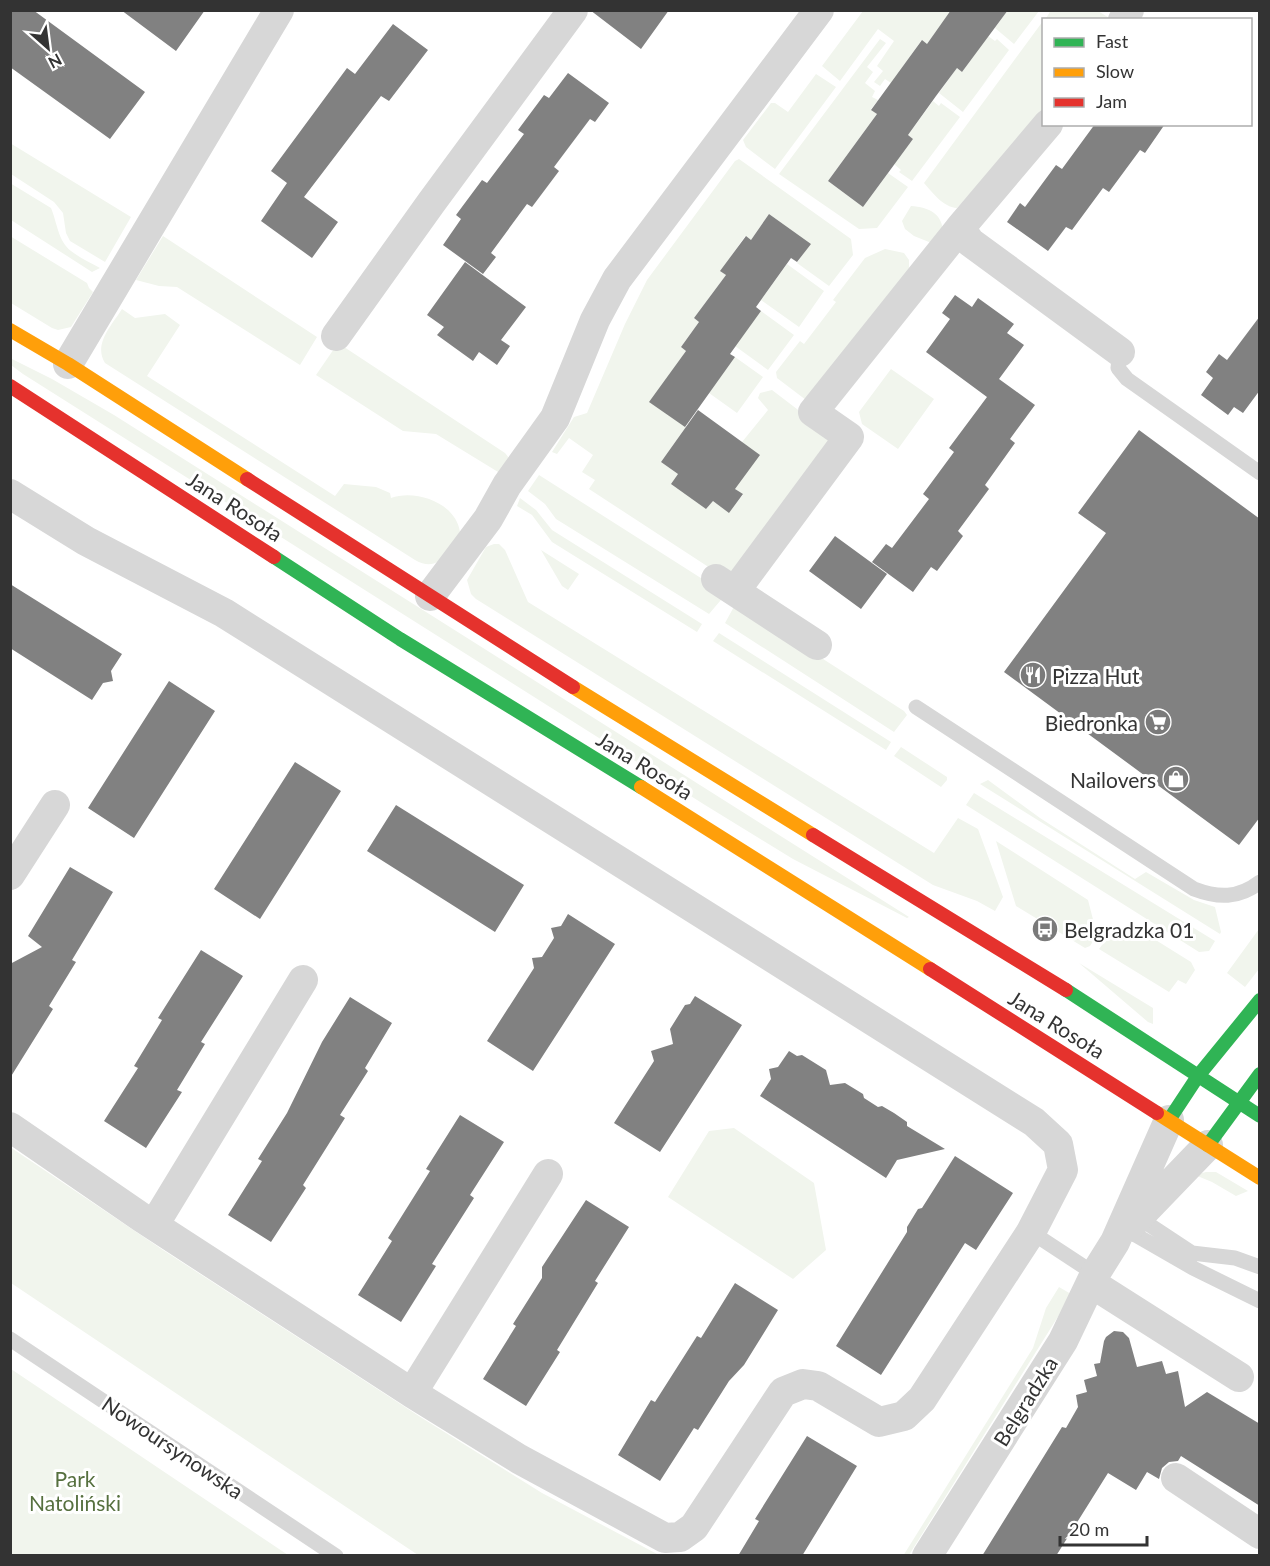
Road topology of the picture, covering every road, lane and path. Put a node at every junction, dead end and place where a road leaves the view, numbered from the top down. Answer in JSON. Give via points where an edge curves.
{"nodes":[{"id":1,"x":279,"y":10,"type":"edge"},
{"id":2,"x":573,"y":10,"type":"edge"},
{"id":3,"x":819,"y":10,"type":"edge"},
{"id":4,"x":1046,"y":126,"type":"edge"},
{"id":5,"x":960,"y":228,"type":"junction"},
{"id":6,"x":10,"y":330,"type":"edge"},
{"id":7,"x":336,"y":336,"type":"dead end"},
{"id":8,"x":1120,"y":352,"type":"joint"},
{"id":9,"x":68,"y":364,"type":"junction"},
{"id":10,"x":10,"y":386,"type":"edge"},
{"id":11,"x":1260,"y":472,"type":"edge"},
{"id":12,"x":10,"y":494,"type":"edge"},
{"id":13,"x":430,"y":596,"type":"junction"},
{"id":14,"x":817,"y":645,"type":"dead end"},
{"id":15,"x":916,"y":708,"type":"dead end"},
{"id":16,"x":55,"y":805,"type":"dead end"},
{"id":17,"x":10,"y":875,"type":"edge"},
{"id":18,"x":1260,"y":882,"type":"edge"},
{"id":19,"x":303,"y":980,"type":"dead end"},
{"id":20,"x":1260,"y":1000,"type":"edge"},
{"id":21,"x":1260,"y":1074,"type":"edge"},
{"id":22,"x":1198,"y":1076,"type":"junction"},
{"id":23,"x":1240,"y":1103,"type":"junction"},
{"id":24,"x":1260,"y":1116,"type":"edge"},
{"id":25,"x":1169,"y":1120,"type":"junction"},
{"id":26,"x":10,"y":1126,"type":"edge"},
{"id":27,"x":1208,"y":1145,"type":"junction"},
{"id":28,"x":548,"y":1174,"type":"dead end"},
{"id":29,"x":1260,"y":1178,"type":"edge"},
{"id":30,"x":154,"y":1225,"type":"junction"},
{"id":31,"x":1127,"y":1230,"type":"junction"},
{"id":32,"x":1031,"y":1232,"type":"junction"},
{"id":33,"x":1224,"y":1257,"type":"junction"},
{"id":34,"x":1260,"y":1267,"type":"edge"},
{"id":35,"x":1093,"y":1279,"type":"junction"},
{"id":36,"x":1214,"y":1279,"type":"junction"},
{"id":37,"x":1260,"y":1301,"type":"edge"},
{"id":38,"x":10,"y":1339,"type":"edge"},
{"id":39,"x":1239,"y":1377,"type":"dead end"},
{"id":40,"x":412,"y":1393,"type":"junction"},
{"id":41,"x":1176,"y":1478,"type":"dead end"},
{"id":42,"x":1260,"y":1534,"type":"edge"},
{"id":43,"x":336,"y":1556,"type":"edge"},
{"id":44,"x":927,"y":1556,"type":"edge"}],
"edges":[{"from":1,"to":9,"type":"street"},
{"from":2,"to":7,"type":"street"},
{"from":3,"to":13,"type":"street","via":[[617,279],[595,320],[555,418],[488,519]]},
{"from":4,"to":5,"type":"street"},
{"from":5,"to":8,"type":"street","via":[[970,242]]},
{"from":5,"to":14,"type":"street","via":[[813,412],[849,437],[726,585]]},
{"from":6,"to":9,"type":"street","name":"Jana Rosoła"},
{"from":8,"to":11,"type":"lane","via":[[1118,368],[1127,379]]},
{"from":9,"to":13,"type":"street","name":"Jana Rosoła"},
{"from":10,"to":25,"type":"street","name":"Jana Rosoła","via":[[400,639]]},
{"from":12,"to":32,"type":"street","via":[[86,541],[224,613],[1034,1122],[1058,1144],[1063,1170]]},
{"from":13,"to":22,"type":"street","name":"Jana Rosoła","via":[[616,715],[1033,969]]},
{"from":15,"to":18,"type":"lane","via":[[1194,889],[1219,897],[1246,891]]},
{"from":16,"to":17,"type":"street"},
{"from":19,"to":30,"type":"street"},
{"from":20,"to":22,"type":"street","name":"Belgradzka"},
{"from":21,"to":23,"type":"street","name":"Belgradzka"},
{"from":22,"to":23,"type":"street","name":"Jana Rosoła"},
{"from":22,"to":25,"type":"street","name":"Belgradzka"},
{"from":23,"to":24,"type":"street","name":"Jana Rosoła"},
{"from":23,"to":27,"type":"street","name":"Belgradzka"},
{"from":25,"to":27,"type":"street","name":"Jana Rosoła"},
{"from":25,"to":31,"type":"street","name":"Belgradzka"},
{"from":26,"to":30,"type":"street"},
{"from":27,"to":29,"type":"street","name":"Jana Rosoła"},
{"from":27,"to":31,"type":"street","name":"Belgradzka"},
{"from":28,"to":40,"type":"street"},
{"from":30,"to":40,"type":"street"},
{"from":31,"to":33,"type":"lane","via":[[1192,1253]]},
{"from":31,"to":35,"type":"street","name":"Belgradzka"},
{"from":31,"to":36,"type":"lane"},
{"from":32,"to":35,"type":"lane"},
{"from":32,"to":40,"type":"street","via":[[922,1399],[904,1416],[879,1422],[818,1386],[802,1384],[783,1392],[694,1527],[681,1537],[665,1538],[632,1521],[519,1460]]},
{"from":33,"to":34,"type":"lane"},
{"from":33,"to":36,"type":"lane"},
{"from":35,"to":39,"type":"street"},
{"from":35,"to":44,"type":"street","name":"Belgradzka","via":[[1062,1341]]},
{"from":36,"to":37,"type":"lane"},
{"from":38,"to":43,"type":"lane","name":"Nowoursynowska"},
{"from":41,"to":42,"type":"street"}]}
